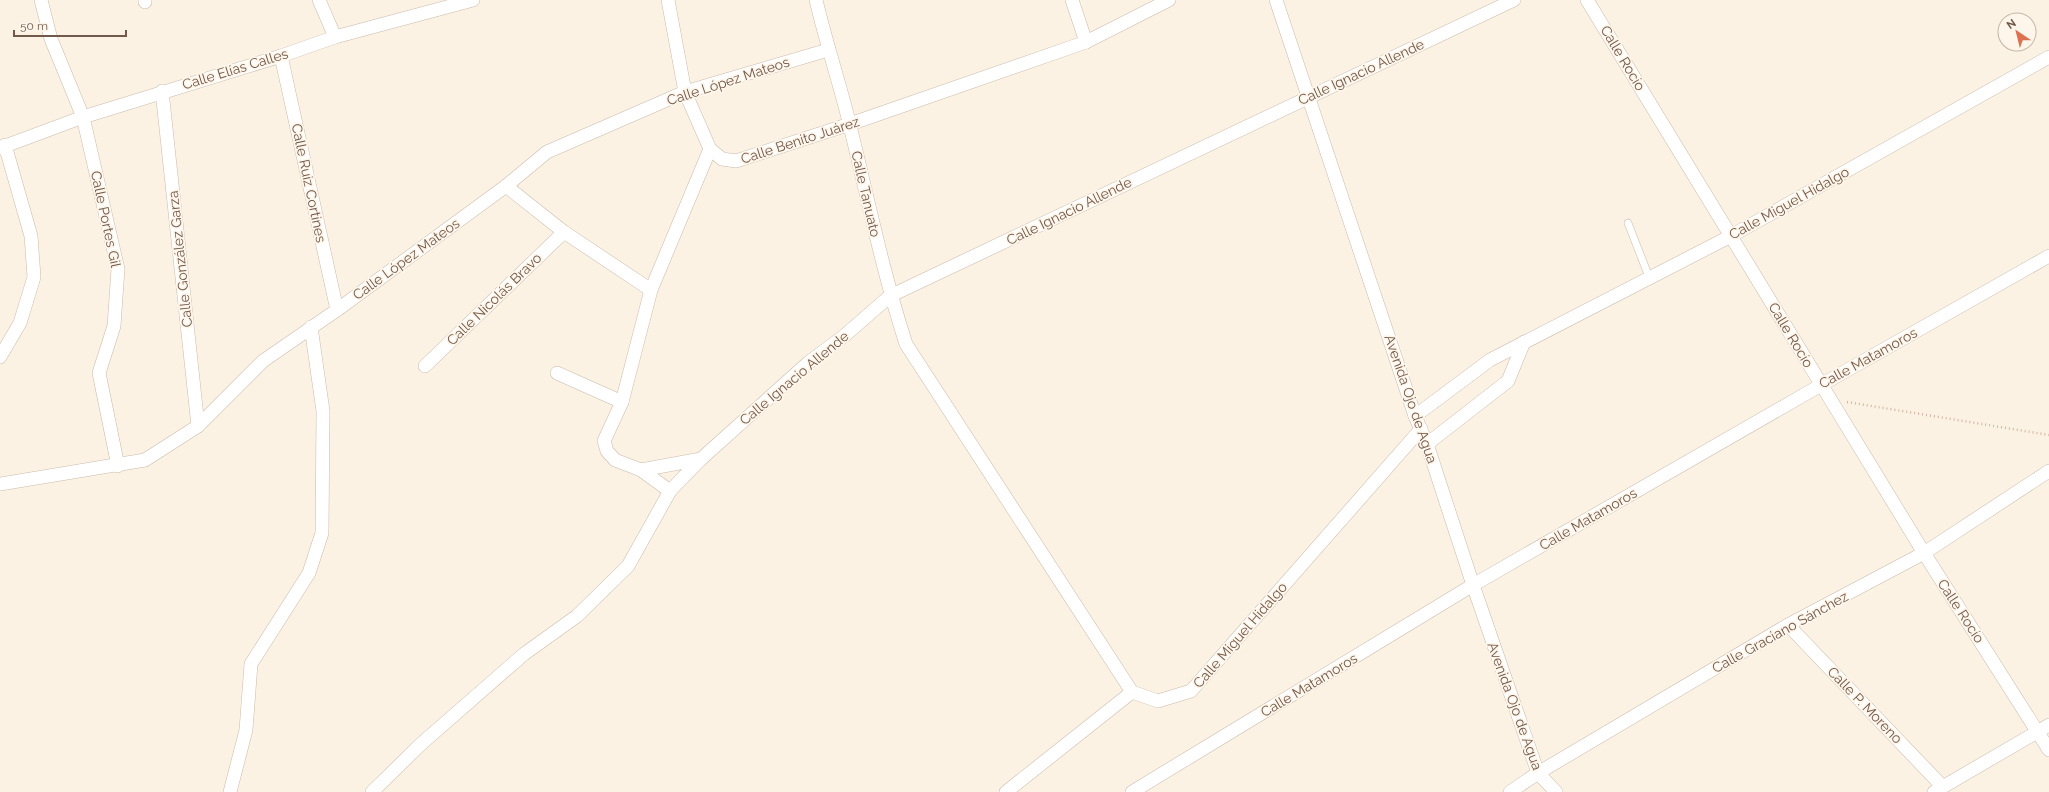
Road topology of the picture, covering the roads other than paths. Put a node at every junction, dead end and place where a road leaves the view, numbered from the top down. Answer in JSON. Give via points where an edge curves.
{"nodes":[{"id":1,"x":41,"y":0,"type":"edge"},
{"id":2,"x":319,"y":0,"type":"edge"},
{"id":3,"x":668,"y":0,"type":"edge"},
{"id":4,"x":816,"y":0,"type":"edge"},
{"id":5,"x":1072,"y":0,"type":"edge"},
{"id":6,"x":1169,"y":0,"type":"edge"},
{"id":7,"x":1276,"y":0,"type":"edge"},
{"id":8,"x":1514,"y":0,"type":"edge"},
{"id":9,"x":1587,"y":0,"type":"edge"},
{"id":10,"x":467,"y":1,"type":"edge"},
{"id":11,"x":335,"y":37,"type":"junction"},
{"id":12,"x":1086,"y":42,"type":"junction"},
{"id":13,"x":828,"y":50,"type":"junction"},
{"id":14,"x":281,"y":56,"type":"junction"},
{"id":15,"x":2049,"y":57,"type":"edge"},
{"id":16,"x":162,"y":91,"type":"junction"},
{"id":17,"x":685,"y":92,"type":"junction"},
{"id":18,"x":1308,"y":96,"type":"junction"},
{"id":19,"x":83,"y":117,"type":"junction"},
{"id":20,"x":850,"y":124,"type":"junction"},
{"id":21,"x":3,"y":147,"type":"edge"},
{"id":22,"x":710,"y":149,"type":"junction"},
{"id":23,"x":506,"y":186,"type":"junction"},
{"id":24,"x":1628,"y":223,"type":"dead end"},
{"id":25,"x":564,"y":232,"type":"junction"},
{"id":26,"x":1731,"y":236,"type":"junction"},
{"id":27,"x":2049,"y":256,"type":"edge"},
{"id":28,"x":1649,"y":277,"type":"junction"},
{"id":29,"x":651,"y":290,"type":"junction"},
{"id":30,"x":890,"y":296,"type":"junction"},
{"id":31,"x":337,"y":310,"type":"junction"},
{"id":32,"x":311,"y":327,"type":"junction"},
{"id":33,"x":1524,"y":342,"type":"junction"},
{"id":34,"x":0,"y":357,"type":"edge"},
{"id":35,"x":425,"y":366,"type":"dead end"},
{"id":36,"x":557,"y":373,"type":"dead end"},
{"id":37,"x":1821,"y":385,"type":"junction"},
{"id":38,"x":622,"y":402,"type":"junction"},
{"id":39,"x":1415,"y":416,"type":"junction"},
{"id":40,"x":198,"y":426,"type":"junction"},
{"id":41,"x":1421,"y":429,"type":"junction"},
{"id":42,"x":1428,"y":444,"type":"junction"},
{"id":43,"x":701,"y":458,"type":"junction"},
{"id":44,"x":118,"y":466,"type":"junction"},
{"id":45,"x":641,"y":470,"type":"junction"},
{"id":46,"x":2049,"y":471,"type":"edge"},
{"id":47,"x":0,"y":484,"type":"edge"},
{"id":48,"x":670,"y":492,"type":"junction"},
{"id":49,"x":1924,"y":553,"type":"junction"},
{"id":50,"x":1473,"y":585,"type":"junction"},
{"id":51,"x":1788,"y":624,"type":"junction"},
{"id":52,"x":1132,"y":692,"type":"junction"},
{"id":53,"x":2049,"y":725,"type":"edge"},
{"id":54,"x":2038,"y":732,"type":"junction"},
{"id":55,"x":2049,"y":750,"type":"edge"},
{"id":56,"x":1538,"y":773,"type":"junction"},
{"id":57,"x":1938,"y":789,"type":"edge"},
{"id":58,"x":230,"y":792,"type":"edge"},
{"id":59,"x":372,"y":792,"type":"edge"},
{"id":60,"x":1006,"y":792,"type":"edge"},
{"id":61,"x":1132,"y":792,"type":"edge"},
{"id":62,"x":1510,"y":792,"type":"edge"},
{"id":63,"x":1556,"y":792,"type":"edge"}],
"edges":[{"from":1,"to":19,"type":"street","name":"Calle Portes Gil","via":[[50,39]]},
{"from":2,"to":11,"type":"street"},
{"from":3,"to":17,"type":"street"},
{"from":4,"to":13,"type":"street","name":"Calle Tanuato"},
{"from":5,"to":12,"type":"street"},
{"from":6,"to":12,"type":"street","name":"Calle Benito Juárez"},
{"from":7,"to":18,"type":"street","name":"Avenida Ojo de Agua"},
{"from":8,"to":18,"type":"street","name":"Calle Ignacio Allende"},
{"from":9,"to":26,"type":"street","name":"Calle Rocío"},
{"from":10,"to":11,"type":"street","name":"Calle Elías Calles"},
{"from":11,"to":14,"type":"street","name":"Calle Elías Calles"},
{"from":12,"to":20,"type":"street","name":"Calle Benito Juárez"},
{"from":13,"to":17,"type":"street","name":"Calle López Mateos"},
{"from":13,"to":20,"type":"street","name":"Calle Tanuato"},
{"from":14,"to":16,"type":"street","name":"Calle Elías Calles"},
{"from":14,"to":31,"type":"street","name":"Calle Ruiz Cortines"},
{"from":15,"to":26,"type":"street","name":"Calle Miguel Hidalgo"},
{"from":16,"to":19,"type":"street","name":"Calle Elías Calles"},
{"from":16,"to":40,"type":"street","name":"Calle González Garza"},
{"from":17,"to":22,"type":"street"},
{"from":17,"to":23,"type":"street","name":"Calle López Mateos","via":[[547,152]]},
{"from":18,"to":30,"type":"street","name":"Calle Ignacio Allende"},
{"from":18,"to":39,"type":"street","name":"Avenida Ojo de Agua"},
{"from":19,"to":21,"type":"street","name":"Calle Elías Calles"},
{"from":19,"to":44,"type":"street","name":"Calle Portes Gil","via":[[118,269],[114,326],[99,373]]},
{"from":20,"to":22,"type":"street","name":"Calle Benito Juárez","via":[[736,161],[722,160]]},
{"from":20,"to":30,"type":"street","name":"Calle Tanuato"},
{"from":21,"to":34,"type":"street","via":[[31,236],[34,277],[20,323]]},
{"from":22,"to":29,"type":"street"},
{"from":23,"to":25,"type":"street"},
{"from":23,"to":31,"type":"street","name":"Calle López Mateos"},
{"from":24,"to":28,"type":"lane"},
{"from":25,"to":29,"type":"street"},
{"from":25,"to":35,"type":"street","name":"Calle Nicolás Bravo"},
{"from":26,"to":28,"type":"street","name":"Calle Miguel Hidalgo"},
{"from":26,"to":37,"type":"street","name":"Calle Rocío"},
{"from":27,"to":37,"type":"street","name":"Calle Matamoros"},
{"from":28,"to":33,"type":"street","name":"Calle Miguel Hidalgo"},
{"from":29,"to":38,"type":"street"},
{"from":30,"to":43,"type":"street","name":"Calle Ignacio Allende","via":[[809,362]]},
{"from":30,"to":52,"type":"street","name":"Calle Tanuato","via":[[906,344]]},
{"from":31,"to":32,"type":"street","name":"Calle López Mateos"},
{"from":32,"to":40,"type":"street","name":"Calle López Mateos","via":[[263,361]]},
{"from":32,"to":58,"type":"street","via":[[323,411],[322,532],[309,573],[251,664],[246,730]]},
{"from":33,"to":39,"type":"street","name":"Calle Miguel Hidalgo","via":[[1490,360]]},
{"from":33,"to":42,"type":"street","via":[[1508,381]]},
{"from":36,"to":38,"type":"street"},
{"from":37,"to":49,"type":"street","name":"Calle Rocío"},
{"from":37,"to":50,"type":"street","name":"Calle Matamoros"},
{"from":38,"to":45,"type":"street","via":[[604,441],[607,451],[615,460]]},
{"from":39,"to":41,"type":"street","name":"Avenida Ojo de Agua"},
{"from":40,"to":44,"type":"street","name":"Calle López Mateos","via":[[145,460]]},
{"from":41,"to":42,"type":"street","name":"Avenida Ojo de Agua"},
{"from":41,"to":52,"type":"street","name":"Calle Miguel Hidalgo","via":[[1191,692],[1158,701]]},
{"from":42,"to":50,"type":"street","name":"Avenida Ojo de Agua"},
{"from":43,"to":45,"type":"street"},
{"from":43,"to":48,"type":"street","name":"Calle Ignacio Allende"},
{"from":44,"to":47,"type":"street","name":"Calle López Mateos"},
{"from":45,"to":48,"type":"street"},
{"from":46,"to":49,"type":"street","name":"Calle Graciano Sánchez"},
{"from":48,"to":59,"type":"street","name":"Calle Ignacio Allende","via":[[628,566],[577,616],[524,654],[421,744]]},
{"from":49,"to":51,"type":"street","name":"Calle Graciano Sánchez"},
{"from":49,"to":54,"type":"street","name":"Calle Rocío"},
{"from":50,"to":56,"type":"street","name":"Avenida Ojo de Agua"},
{"from":50,"to":61,"type":"street","name":"Calle Matamoros"},
{"from":51,"to":56,"type":"street","name":"Calle Graciano Sánchez"},
{"from":51,"to":57,"type":"street","name":"Calle P. Moreno"},
{"from":52,"to":60,"type":"street"},
{"from":53,"to":54,"type":"street"},
{"from":54,"to":55,"type":"street","name":"Calle Rocío"},
{"from":54,"to":57,"type":"street"},
{"from":56,"to":62,"type":"street","name":"Calle Graciano Sánchez"},
{"from":56,"to":63,"type":"street","name":"Avenida Ojo de Agua"}]}
